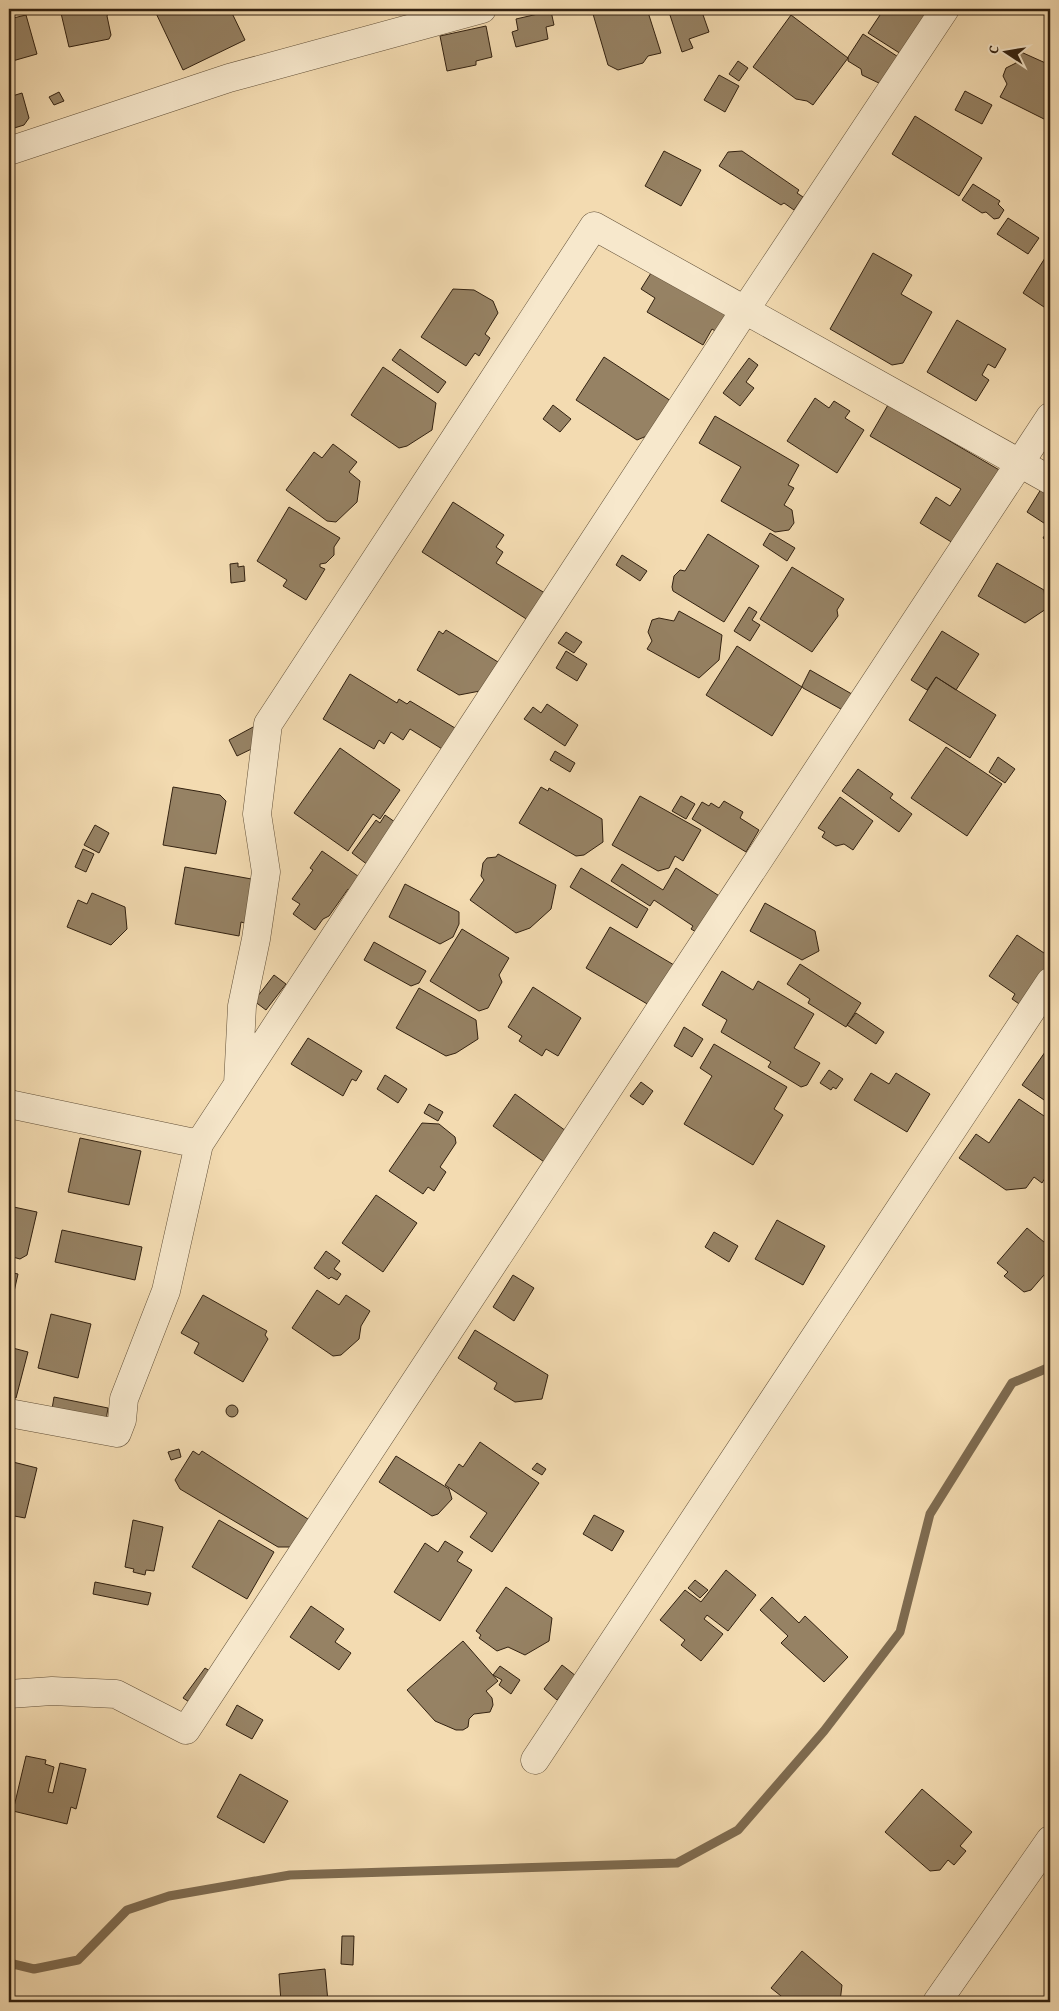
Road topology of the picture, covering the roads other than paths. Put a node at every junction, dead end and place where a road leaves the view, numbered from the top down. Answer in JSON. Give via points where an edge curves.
{"nodes":[{"id":1,"x":482,"y":9,"type":"edge"},
{"id":2,"x":945,"y":9,"type":"edge"},
{"id":3,"x":9,"y":151,"type":"edge"},
{"id":4,"x":745,"y":310,"type":"junction"},
{"id":5,"x":1050,"y":417,"type":"edge"},
{"id":6,"x":1020,"y":463,"type":"junction"},
{"id":7,"x":1050,"y":480,"type":"edge"},
{"id":8,"x":1050,"y":982,"type":"edge"},
{"id":9,"x":238,"y":1085,"type":"junction"},
{"id":10,"x":9,"y":1104,"type":"edge"},
{"id":11,"x":199,"y":1144,"type":"junction"},
{"id":12,"x":9,"y":1413,"type":"edge"},
{"id":13,"x":9,"y":1694,"type":"edge"},
{"id":14,"x":536,"y":1760,"type":"dead end"},
{"id":15,"x":1050,"y":1840,"type":"edge"},
{"id":16,"x":937,"y":2002,"type":"edge"}],
"edges":[{"from":1,"to":3,"type":"street","via":[[229,78]]},
{"from":2,"to":4,"type":"street"},
{"from":4,"to":6,"type":"street"},
{"from":4,"to":9,"type":"street"},
{"from":4,"to":9,"type":"street","via":[[594,226],[273,716],[268,724],[257,814],[266,872],[242,1006]]},
{"from":5,"to":6,"type":"street"},
{"from":6,"to":7,"type":"street"},
{"from":6,"to":13,"type":"street","via":[[186,1730],[116,1694],[52,1691]]},
{"from":8,"to":14,"type":"street"},
{"from":9,"to":11,"type":"street"},
{"from":10,"to":11,"type":"street"},
{"from":11,"to":12,"type":"street","via":[[166,1291],[124,1399],[117,1433]]},
{"from":15,"to":16,"type":"street"}]}
